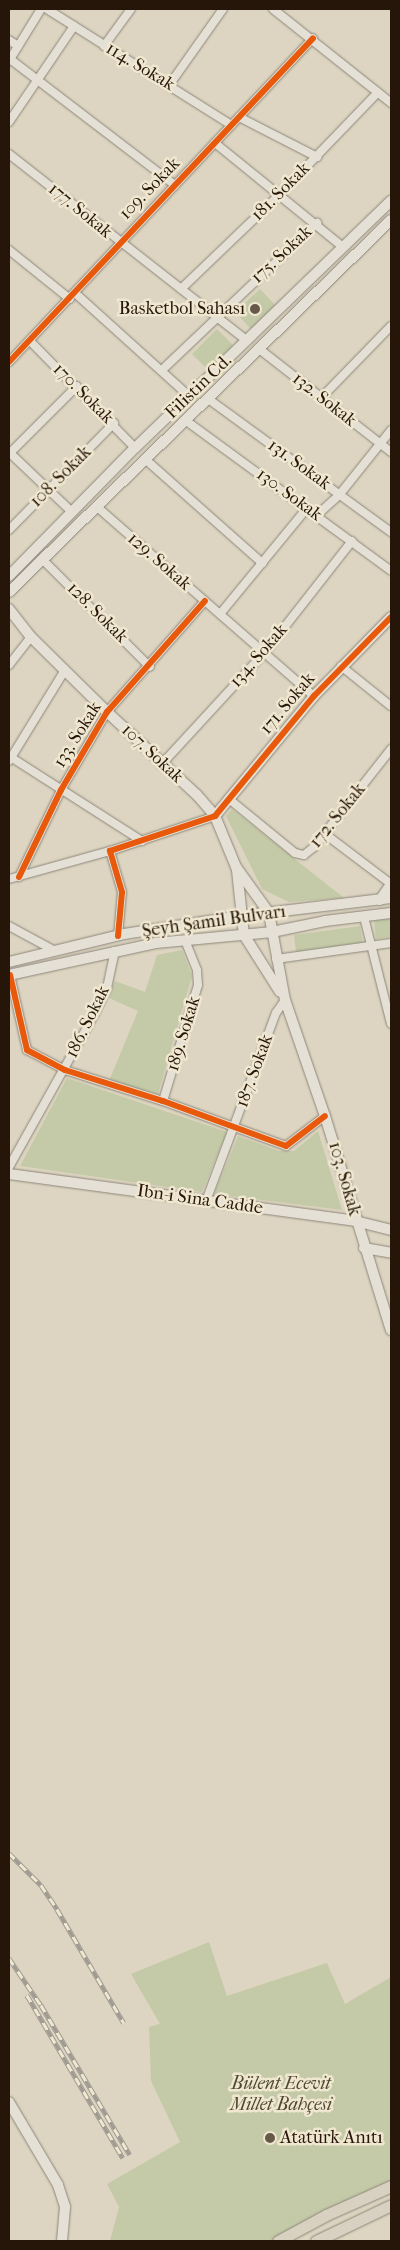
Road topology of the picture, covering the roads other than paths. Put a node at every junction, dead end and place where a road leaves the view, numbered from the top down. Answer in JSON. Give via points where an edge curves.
{"nodes":[{"id":1,"x":41,"y":9,"type":"edge"},
{"id":2,"x":47,"y":9,"type":"edge"},
{"id":3,"x":132,"y":9,"type":"edge"},
{"id":4,"x":223,"y":9,"type":"edge"},
{"id":5,"x":273,"y":9,"type":"edge"},
{"id":6,"x":74,"y":26,"type":"junction"},
{"id":7,"x":312,"y":38,"type":"junction"},
{"id":8,"x":9,"y":40,"type":"edge"},
{"id":9,"x":18,"y":46,"type":"junction"},
{"id":10,"x":104,"y":46,"type":"junction"},
{"id":11,"x":9,"y":60,"type":"edge"},
{"id":12,"x":38,"y":81,"type":"junction"},
{"id":13,"x":170,"y":84,"type":"junction"},
{"id":14,"x":378,"y":92,"type":"junction"},
{"id":15,"x":391,"y":102,"type":"edge"},
{"id":16,"x":239,"y":117,"type":"junction"},
{"id":17,"x":9,"y":122,"type":"edge"},
{"id":18,"x":231,"y":125,"type":"junction"},
{"id":19,"x":215,"y":143,"type":"junction"},
{"id":20,"x":9,"y":154,"type":"edge"},
{"id":21,"x":317,"y":157,"type":"junction"},
{"id":22,"x":175,"y":185,"type":"junction"},
{"id":23,"x":280,"y":194,"type":"junction"},
{"id":24,"x":391,"y":200,"type":"edge"},
{"id":25,"x":391,"y":220,"type":"edge"},
{"id":26,"x":317,"y":223,"type":"junction"},
{"id":27,"x":120,"y":243,"type":"junction"},
{"id":28,"x":343,"y":247,"type":"junction"},
{"id":29,"x":9,"y":250,"type":"edge"},
{"id":30,"x":181,"y":289,"type":"junction"},
{"id":31,"x":72,"y":296,"type":"junction"},
{"id":32,"x":216,"y":316,"type":"junction"},
{"id":33,"x":391,"y":326,"type":"edge"},
{"id":34,"x":246,"y":340,"type":"junction"},
{"id":35,"x":30,"y":341,"type":"junction"},
{"id":36,"x":258,"y":348,"type":"junction"},
{"id":37,"x":9,"y":362,"type":"edge"},
{"id":38,"x":162,"y":370,"type":"junction"},
{"id":39,"x":77,"y":386,"type":"junction"},
{"id":40,"x":189,"y":396,"type":"junction"},
{"id":41,"x":207,"y":398,"type":"junction"},
{"id":42,"x":321,"y":398,"type":"junction"},
{"id":43,"x":185,"y":420,"type":"junction"},
{"id":44,"x":114,"y":423,"type":"junction"},
{"id":45,"x":391,"y":430,"type":"edge"},
{"id":46,"x":380,"y":443,"type":"junction"},
{"id":47,"x":135,"y":448,"type":"junction"},
{"id":48,"x":391,"y":452,"type":"edge"},
{"id":49,"x":10,"y":453,"type":"edge"},
{"id":50,"x":144,"y":459,"type":"junction"},
{"id":51,"x":49,"y":490,"type":"junction"},
{"id":52,"x":340,"y":494,"type":"junction"},
{"id":53,"x":96,"y":506,"type":"junction"},
{"id":54,"x":307,"y":508,"type":"junction"},
{"id":55,"x":72,"y":512,"type":"junction"},
{"id":56,"x":317,"y":516,"type":"junction"},
{"id":57,"x":9,"y":530,"type":"edge"},
{"id":58,"x":391,"y":532,"type":"edge"},
{"id":59,"x":352,"y":541,"type":"junction"},
{"id":60,"x":43,"y":560,"type":"junction"},
{"id":61,"x":262,"y":563,"type":"junction"},
{"id":62,"x":391,"y":571,"type":"edge"},
{"id":63,"x":9,"y":576,"type":"edge"},
{"id":64,"x":9,"y":592,"type":"edge"},
{"id":65,"x":205,"y":601,"type":"junction"},
{"id":66,"x":9,"y":609,"type":"edge"},
{"id":67,"x":220,"y":614,"type":"junction"},
{"id":68,"x":391,"y":617,"type":"edge"},
{"id":69,"x":31,"y":637,"type":"junction"},
{"id":70,"x":265,"y":652,"type":"junction"},
{"id":71,"x":9,"y":665,"type":"edge"},
{"id":72,"x":341,"y":666,"type":"junction"},
{"id":73,"x":150,"y":667,"type":"junction"},
{"id":74,"x":65,"y":670,"type":"junction"},
{"id":75,"x":314,"y":696,"type":"junction"},
{"id":76,"x":391,"y":706,"type":"edge"},
{"id":77,"x":107,"y":712,"type":"junction"},
{"id":78,"x":391,"y":749,"type":"edge"},
{"id":79,"x":9,"y":758,"type":"edge"},
{"id":80,"x":162,"y":765,"type":"junction"},
{"id":81,"x":61,"y":790,"type":"junction"},
{"id":82,"x":229,"y":799,"type":"junction"},
{"id":83,"x":215,"y":816,"type":"junction"},
{"id":84,"x":325,"y":834,"type":"junction"},
{"id":85,"x":142,"y":841,"type":"junction"},
{"id":86,"x":110,"y":851,"type":"junction"},
{"id":87,"x":236,"y":867,"type":"junction"},
{"id":88,"x":19,"y":877,"type":"junction"},
{"id":89,"x":9,"y":879,"type":"edge"},
{"id":90,"x":391,"y":884,"type":"edge"},
{"id":91,"x":391,"y":898,"type":"edge"},
{"id":92,"x":380,"y":900,"type":"junction"},
{"id":93,"x":269,"y":913,"type":"junction"},
{"id":94,"x":391,"y":913,"type":"edge"},
{"id":95,"x":240,"y":916,"type":"junction"},
{"id":96,"x":364,"y":917,"type":"junction"},
{"id":97,"x":9,"y":926,"type":"edge"},
{"id":98,"x":272,"y":932,"type":"junction"},
{"id":99,"x":244,"y":935,"type":"junction"},
{"id":100,"x":118,"y":936,"type":"junction"},
{"id":101,"x":185,"y":940,"type":"junction"},
{"id":102,"x":391,"y":943,"type":"edge"},
{"id":103,"x":369,"y":946,"type":"junction"},
{"id":104,"x":55,"y":951,"type":"junction"},
{"id":105,"x":115,"y":951,"type":"junction"},
{"id":106,"x":276,"y":960,"type":"junction"},
{"id":107,"x":9,"y":962,"type":"edge"},
{"id":108,"x":10,"y":975,"type":"edge"},
{"id":109,"x":285,"y":1000,"type":"junction"},
{"id":110,"x":391,"y":1024,"type":"edge"},
{"id":111,"x":65,"y":1070,"type":"junction"},
{"id":112,"x":163,"y":1101,"type":"junction"},
{"id":113,"x":325,"y":1116,"type":"junction"},
{"id":114,"x":234,"y":1129,"type":"junction"},
{"id":115,"x":9,"y":1167,"type":"edge"},
{"id":116,"x":9,"y":1174,"type":"edge"},
{"id":117,"x":206,"y":1201,"type":"junction"},
{"id":118,"x":355,"y":1221,"type":"junction"},
{"id":119,"x":391,"y":1230,"type":"edge"},
{"id":120,"x":364,"y":1248,"type":"junction"},
{"id":121,"x":391,"y":1252,"type":"edge"},
{"id":122,"x":391,"y":1330,"type":"edge"},
{"id":123,"x":9,"y":2102,"type":"edge"},
{"id":124,"x":391,"y":2186,"type":"edge"},
{"id":125,"x":391,"y":2205,"type":"edge"},
{"id":126,"x":62,"y":2241,"type":"edge"},
{"id":127,"x":278,"y":2241,"type":"edge"},
{"id":128,"x":316,"y":2241,"type":"edge"}],
"edges":[{"from":1,"to":9,"type":"street"},
{"from":2,"to":6,"type":"street","name":"114. Sokak"},
{"from":3,"to":10,"type":"street"},
{"from":4,"to":13,"type":"street"},
{"from":5,"to":7,"type":"street"},
{"from":6,"to":10,"type":"street","name":"114. Sokak"},
{"from":6,"to":12,"type":"street"},
{"from":7,"to":14,"type":"street"},
{"from":7,"to":16,"type":"street","name":"109. Sokak"},
{"from":8,"to":9,"type":"street"},
{"from":9,"to":11,"type":"street"},
{"from":10,"to":13,"type":"street","name":"114. Sokak"},
{"from":11,"to":12,"type":"street"},
{"from":12,"to":17,"type":"street"},
{"from":12,"to":22,"type":"street"},
{"from":13,"to":18,"type":"street","name":"114. Sokak"},
{"from":14,"to":15,"type":"street"},
{"from":14,"to":21,"type":"street","name":"181. Sokak"},
{"from":16,"to":18,"type":"street","name":"109. Sokak"},
{"from":16,"to":21,"type":"street"},
{"from":18,"to":19,"type":"street","name":"109. Sokak"},
{"from":19,"to":22,"type":"street","name":"109. Sokak"},
{"from":19,"to":23,"type":"street"},
{"from":20,"to":27,"type":"street","name":"177. Sokak"},
{"from":21,"to":23,"type":"street","name":"181. Sokak"},
{"from":22,"to":27,"type":"street","name":"109. Sokak"},
{"from":23,"to":26,"type":"street"},
{"from":23,"to":30,"type":"street","name":"181. Sokak"},
{"from":24,"to":28,"type":"main road","name":"Filistin Cd."},
{"from":25,"to":36,"type":"main road","name":"Filistin Cd."},
{"from":26,"to":28,"type":"street"},
{"from":26,"to":32,"type":"street","name":"175. Sokak"},
{"from":27,"to":30,"type":"street","name":"177. Sokak"},
{"from":27,"to":31,"type":"street","name":"109. Sokak"},
{"from":28,"to":34,"type":"main road","name":"Filistin Cd."},
{"from":29,"to":31,"type":"street"},
{"from":30,"to":32,"type":"street","name":"177. Sokak"},
{"from":31,"to":35,"type":"street","name":"109. Sokak"},
{"from":31,"to":38,"type":"street"},
{"from":32,"to":34,"type":"street","name":"177. Sokak"},
{"from":32,"to":38,"type":"street","name":"175. Sokak"},
{"from":33,"to":42,"type":"street"},
{"from":34,"to":40,"type":"main road","name":"Filistin Cd."},
{"from":35,"to":37,"type":"street","name":"109. Sokak"},
{"from":35,"to":39,"type":"street","name":"170. Sokak"},
{"from":36,"to":41,"type":"main road","name":"Filistin Cd."},
{"from":36,"to":42,"type":"street","name":"132. Sokak"},
{"from":38,"to":40,"type":"street"},
{"from":39,"to":44,"type":"street","name":"170. Sokak"},
{"from":39,"to":49,"type":"street"},
{"from":40,"to":47,"type":"main road","name":"Filistin Cd."},
{"from":41,"to":43,"type":"main road","name":"Filistin Cd."},
{"from":41,"to":52,"type":"street","name":"131. Sokak"},
{"from":42,"to":46,"type":"street","name":"132. Sokak"},
{"from":43,"to":50,"type":"main road","name":"Filistin Cd."},
{"from":43,"to":54,"type":"street","name":"130. Sokak"},
{"from":44,"to":47,"type":"street","name":"170. Sokak"},
{"from":44,"to":51,"type":"street","name":"108. Sokak"},
{"from":45,"to":46,"type":"street"},
{"from":46,"to":48,"type":"street","name":"132. Sokak"},
{"from":46,"to":52,"type":"street"},
{"from":47,"to":55,"type":"main road","name":"Filistin Cd."},
{"from":49,"to":51,"type":"street"},
{"from":50,"to":53,"type":"main road","name":"Filistin Cd."},
{"from":50,"to":61,"type":"street"},
{"from":51,"to":55,"type":"street"},
{"from":51,"to":57,"type":"street","name":"108. Sokak"},
{"from":52,"to":56,"type":"street"},
{"from":52,"to":58,"type":"street","name":"131. Sokak"},
{"from":53,"to":60,"type":"main road","name":"Filistin Cd."},
{"from":53,"to":65,"type":"street","name":"129. Sokak"},
{"from":54,"to":56,"type":"street","name":"130. Sokak"},
{"from":54,"to":61,"type":"street"},
{"from":55,"to":63,"type":"main road","name":"Filistin Cd."},
{"from":56,"to":59,"type":"street","name":"130. Sokak"},
{"from":59,"to":62,"type":"street","name":"130. Sokak"},
{"from":59,"to":70,"type":"street","name":"134. Sokak"},
{"from":60,"to":64,"type":"main road","name":"Filistin Cd."},
{"from":60,"to":73,"type":"street","name":"128. Sokak"},
{"from":61,"to":67,"type":"street"},
{"from":65,"to":67,"type":"street","name":"129. Sokak"},
{"from":65,"to":73,"type":"street","name":"133. Sokak"},
{"from":66,"to":69,"type":"main road","name":"107. Sokak"},
{"from":67,"to":70,"type":"street","name":"129. Sokak"},
{"from":68,"to":72,"type":"main road","name":"171. Sokak"},
{"from":69,"to":71,"type":"street"},
{"from":69,"to":74,"type":"main road","name":"107. Sokak"},
{"from":70,"to":75,"type":"street","name":"129. Sokak"},
{"from":70,"to":80,"type":"street","name":"134. Sokak"},
{"from":72,"to":75,"type":"main road","name":"171. Sokak"},
{"from":72,"to":76,"type":"street"},
{"from":73,"to":77,"type":"street","name":"133. Sokak"},
{"from":74,"to":77,"type":"main road","name":"107. Sokak"},
{"from":74,"to":79,"type":"street"},
{"from":75,"to":82,"type":"main road","name":"171. Sokak"},
{"from":77,"to":80,"type":"main road","name":"107. Sokak"},
{"from":77,"to":81,"type":"street","name":"133. Sokak"},
{"from":78,"to":84,"type":"street","name":"172. Sokak"},
{"from":79,"to":81,"type":"street"},
{"from":80,"to":83,"type":"main road","name":"107. Sokak","via":[[197,795]]},
{"from":81,"to":85,"type":"street"},
{"from":81,"to":88,"type":"street","name":"133. Sokak"},
{"from":82,"to":83,"type":"main road","name":"171. Sokak"},
{"from":82,"to":84,"type":"street","name":"172. Sokak","via":[[295,853],[304,855]]},
{"from":83,"to":85,"type":"street"},
{"from":83,"to":87,"type":"main road","name":"107. Sokak"},
{"from":84,"to":90,"type":"street"},
{"from":85,"to":86,"type":"street"},
{"from":86,"to":88,"type":"street"},
{"from":86,"to":100,"type":"street","via":[[122,892]]},
{"from":87,"to":93,"type":"main road"},
{"from":87,"to":95,"type":"main road","name":"103. Sokak"},
{"from":88,"to":89,"type":"street"},
{"from":90,"to":92,"type":"main road"},
{"from":91,"to":92,"type":"main road","name":"Şeyh Şamil Bulvarı"},
{"from":92,"to":93,"type":"main road","name":"Şeyh Şamil Bulvarı"},
{"from":93,"to":95,"type":"main road","name":"Şeyh Şamil Bulvarı"},
{"from":93,"to":98,"type":"main road","name":"103. Sokak"},
{"from":94,"to":96,"type":"main road","name":"Şeyh Şamil Bulvarı"},
{"from":95,"to":99,"type":"main road","name":"103. Sokak"},
{"from":95,"to":100,"type":"main road","name":"Şeyh Şamil Bulvarı"},
{"from":96,"to":98,"type":"main road","name":"Şeyh Şamil Bulvarı"},
{"from":96,"to":103,"type":"street"},
{"from":97,"to":104,"type":"street"},
{"from":98,"to":99,"type":"main road","name":"Şeyh Şamil Bulvarı"},
{"from":98,"to":106,"type":"main road","name":"103. Sokak"},
{"from":99,"to":101,"type":"main road","name":"Şeyh Şamil Bulvarı"},
{"from":99,"to":109,"type":"main road","name":"103. Sokak"},
{"from":100,"to":104,"type":"main road","name":"Şeyh Şamil Bulvarı"},
{"from":101,"to":105,"type":"main road","name":"Şeyh Şamil Bulvarı"},
{"from":101,"to":112,"type":"street","name":"189. Sokak","via":[[197,970],[198,986]]},
{"from":102,"to":103,"type":"street"},
{"from":103,"to":106,"type":"street"},
{"from":103,"to":110,"type":"street"},
{"from":104,"to":107,"type":"main road","name":"Şeyh Şamil Bulvarı"},
{"from":105,"to":108,"type":"main road","name":"Şeyh Şamil Bulvarı"},
{"from":105,"to":111,"type":"street","name":"186. Sokak","via":[[107,988]]},
{"from":106,"to":109,"type":"main road","name":"103. Sokak"},
{"from":108,"to":111,"type":"street","via":[[27,1050]]},
{"from":109,"to":113,"type":"main road","name":"103. Sokak"},
{"from":109,"to":114,"type":"street","name":"187. Sokak","via":[[276,1013]]},
{"from":111,"to":112,"type":"street"},
{"from":111,"to":115,"type":"street","name":"186. Sokak"},
{"from":112,"to":114,"type":"street"},
{"from":113,"to":114,"type":"street","via":[[286,1146]]},
{"from":113,"to":118,"type":"main road","name":"103. Sokak"},
{"from":114,"to":117,"type":"street","name":"187. Sokak"},
{"from":116,"to":117,"type":"main road","name":"Ibn-i Sina Cadde"},
{"from":117,"to":118,"type":"main road","name":"Ibn-i Sina Cadde"},
{"from":118,"to":119,"type":"main road","name":"Ibn-i Sina Cadde"},
{"from":118,"to":120,"type":"main road","name":"103. Sokak"},
{"from":120,"to":121,"type":"main road"},
{"from":120,"to":122,"type":"main road","name":"103. Sokak"},
{"from":123,"to":126,"type":"main road","via":[[58,2185],[65,2206]]},
{"from":124,"to":127,"type":"main road"},
{"from":125,"to":128,"type":"main road"}]}
